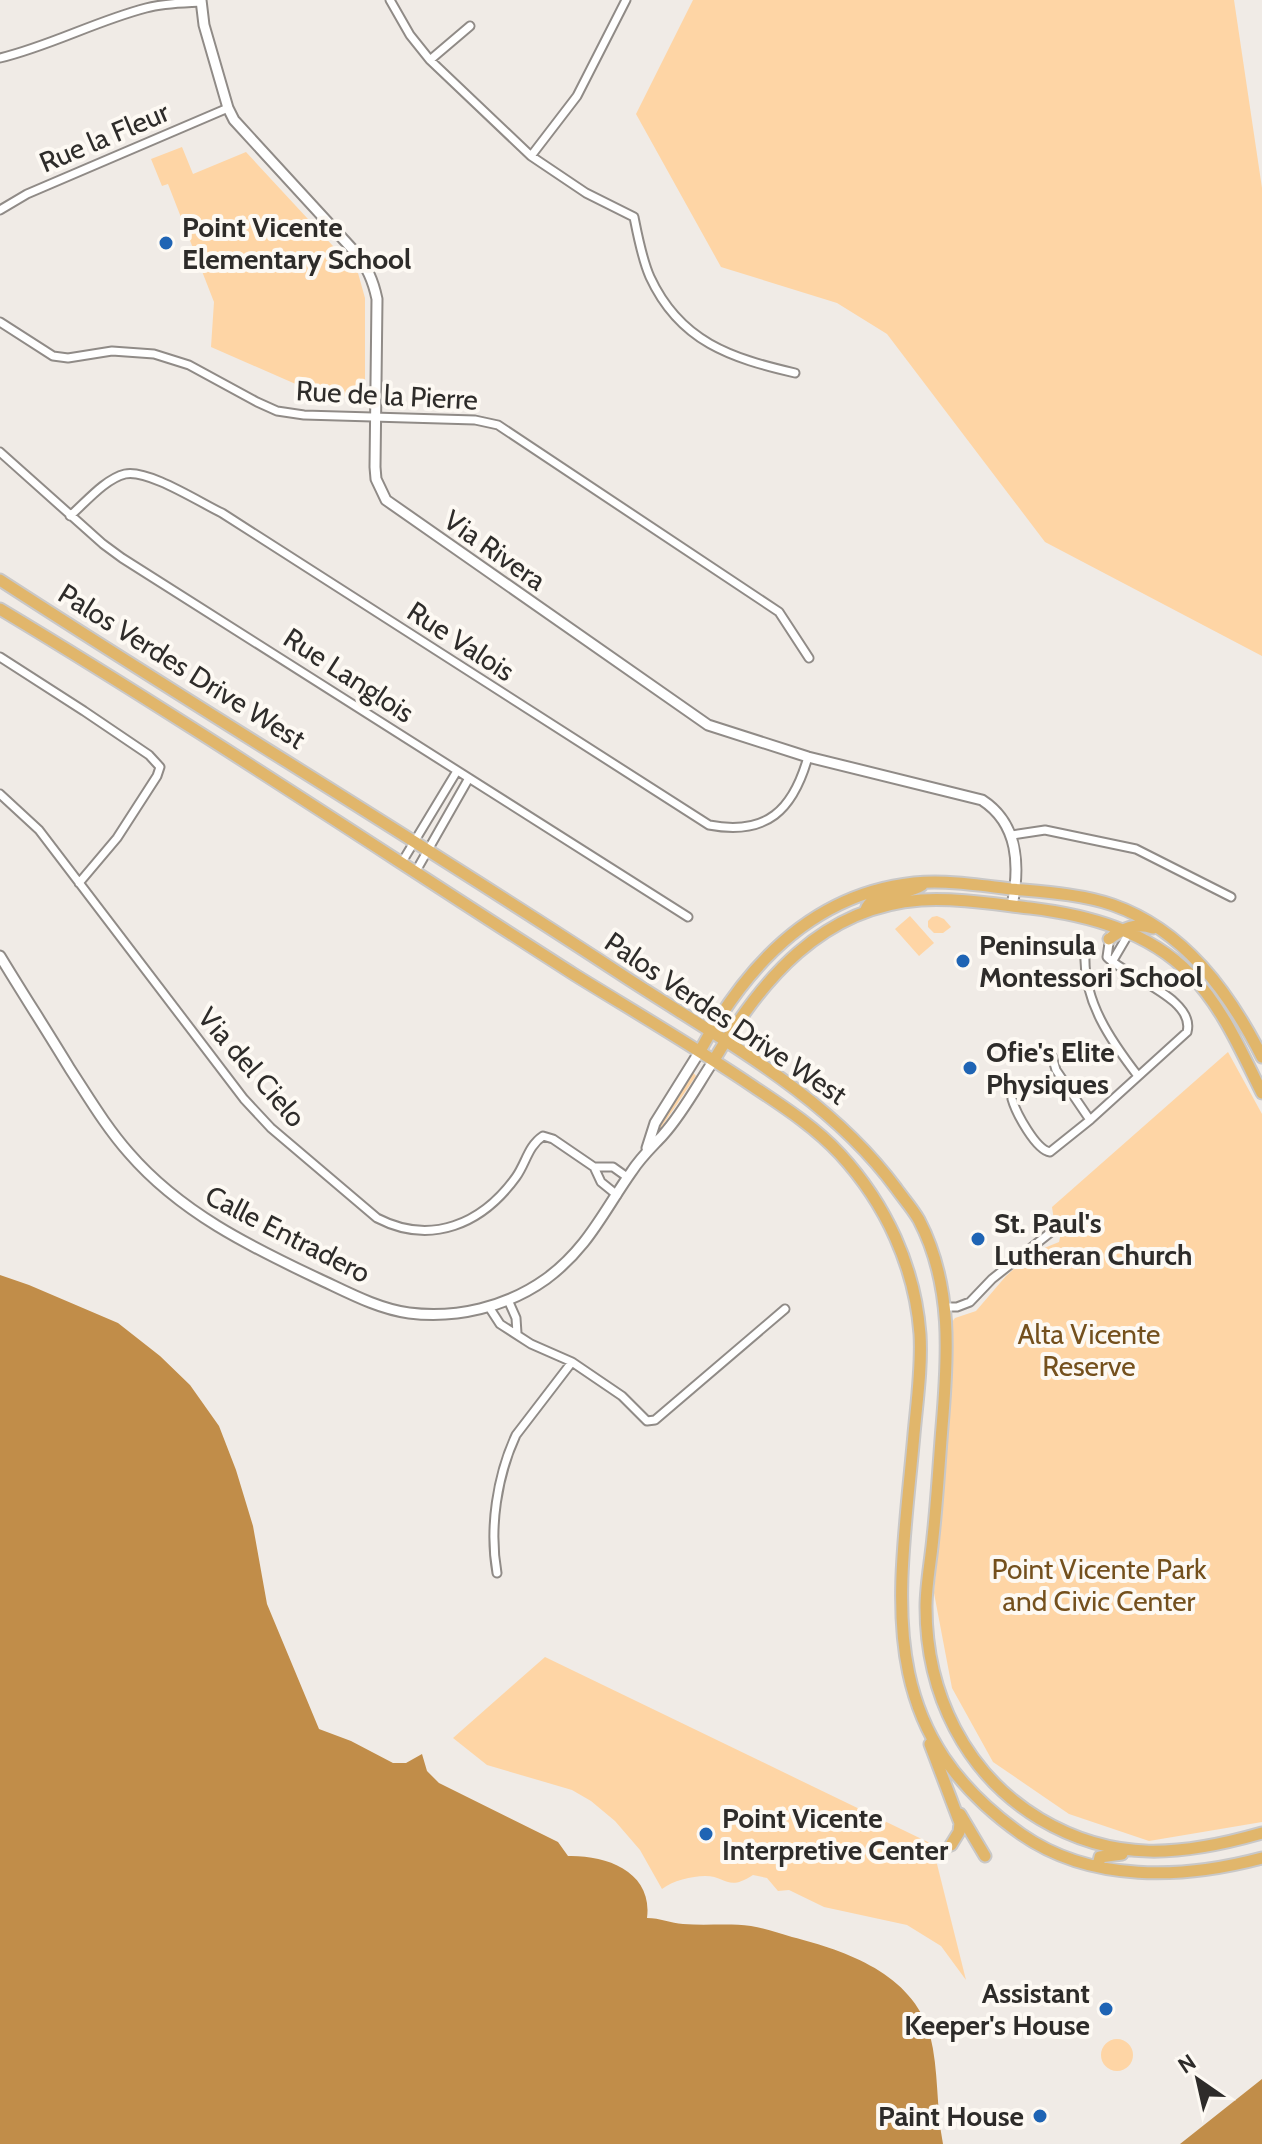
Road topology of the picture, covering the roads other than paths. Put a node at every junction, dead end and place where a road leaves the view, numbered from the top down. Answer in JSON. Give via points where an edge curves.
{"nodes":[{"id":1,"x":390,"y":0,"type":"edge"},
{"id":2,"x":626,"y":0,"type":"edge"},
{"id":3,"x":201,"y":1,"type":"edge"},
{"id":4,"x":470,"y":26,"type":"dead end"},
{"id":5,"x":0,"y":58,"type":"edge"},
{"id":6,"x":430,"y":60,"type":"junction"},
{"id":7,"x":228,"y":108,"type":"junction"},
{"id":8,"x":531,"y":156,"type":"junction"},
{"id":9,"x":0,"y":210,"type":"edge"},
{"id":10,"x":0,"y":322,"type":"edge"},
{"id":11,"x":795,"y":373,"type":"dead end"},
{"id":12,"x":375,"y":416,"type":"junction"},
{"id":13,"x":0,"y":452,"type":"edge"},
{"id":14,"x":70,"y":516,"type":"junction"},
{"id":15,"x":0,"y":580,"type":"edge"},
{"id":16,"x":0,"y":609,"type":"edge"},
{"id":17,"x":0,"y":657,"type":"edge"},
{"id":18,"x":809,"y":658,"type":"dead end"},
{"id":19,"x":808,"y":757,"type":"junction"},
{"id":20,"x":457,"y":771,"type":"junction"},
{"id":21,"x":469,"y":778,"type":"junction"},
{"id":22,"x":0,"y":794,"type":"edge"},
{"id":23,"x":1012,"y":835,"type":"junction"},
{"id":24,"x":415,"y":841,"type":"junction"},
{"id":25,"x":428,"y":849,"type":"junction"},
{"id":26,"x":402,"y":862,"type":"junction"},
{"id":27,"x":416,"y":871,"type":"junction"},
{"id":28,"x":925,"y":882,"type":"junction"},
{"id":29,"x":79,"y":883,"type":"junction"},
{"id":30,"x":1015,"y":889,"type":"junction"},
{"id":31,"x":1231,"y":897,"type":"dead end"},
{"id":32,"x":1012,"y":906,"type":"junction"},
{"id":33,"x":865,"y":912,"type":"junction"},
{"id":34,"x":688,"y":917,"type":"dead end"},
{"id":35,"x":1120,"y":929,"type":"junction"},
{"id":36,"x":1164,"y":933,"type":"junction"},
{"id":37,"x":1109,"y":939,"type":"joint"},
{"id":38,"x":1085,"y":954,"type":"dead end"},
{"id":39,"x":0,"y":956,"type":"edge"},
{"id":40,"x":1112,"y":962,"type":"junction"},
{"id":41,"x":710,"y":1032,"type":"junction"},
{"id":42,"x":724,"y":1042,"type":"junction"},
{"id":43,"x":700,"y":1051,"type":"junction"},
{"id":44,"x":1052,"y":1056,"type":"dead end"},
{"id":45,"x":1262,"y":1057,"type":"edge"},
{"id":46,"x":714,"y":1060,"type":"junction"},
{"id":47,"x":1138,"y":1076,"type":"junction"},
{"id":48,"x":1262,"y":1093,"type":"edge"},
{"id":49,"x":1012,"y":1099,"type":"dead end"},
{"id":50,"x":1090,"y":1120,"type":"junction"},
{"id":51,"x":645,"y":1152,"type":"junction"},
{"id":52,"x":594,"y":1167,"type":"junction"},
{"id":53,"x":627,"y":1177,"type":"junction"},
{"id":54,"x":617,"y":1195,"type":"junction"},
{"id":55,"x":1051,"y":1232,"type":"dead end"},
{"id":56,"x":508,"y":1300,"type":"junction"},
{"id":57,"x":489,"y":1307,"type":"junction"},
{"id":58,"x":945,"y":1307,"type":"junction"},
{"id":59,"x":785,"y":1309,"type":"dead end"},
{"id":60,"x":517,"y":1333,"type":"junction"},
{"id":61,"x":572,"y":1362,"type":"junction"},
{"id":62,"x":497,"y":1573,"type":"dead end"},
{"id":63,"x":912,"y":1695,"type":"junction"},
{"id":64,"x":956,"y":1807,"type":"junction"},
{"id":65,"x":1262,"y":1833,"type":"edge"},
{"id":66,"x":951,"y":1845,"type":"dead end"},
{"id":67,"x":1149,"y":1853,"type":"junction"},
{"id":68,"x":985,"y":1856,"type":"dead end"},
{"id":69,"x":1262,"y":1858,"type":"edge"},
{"id":70,"x":1098,"y":1866,"type":"junction"}],
"edges":[{"from":1,"to":6,"type":"street"},
{"from":2,"to":8,"type":"street","via":[[577,96]]},
{"from":3,"to":5,"type":"street","via":[[120,15]]},
{"from":3,"to":7,"type":"street","name":"Via Rivera"},
{"from":4,"to":6,"type":"street"},
{"from":6,"to":8,"type":"street"},
{"from":7,"to":9,"type":"street","name":"Rue la Fleur"},
{"from":7,"to":12,"type":"street","name":"Via Rivera","via":[[244,133],[367,267],[377,299]]},
{"from":8,"to":11,"type":"street","via":[[634,217],[650,277],[665,303],[705,343],[744,361]]},
{"from":10,"to":12,"type":"street","name":"Rue de la Pierre","via":[[53,356],[154,354],[189,365],[277,411]]},
{"from":12,"to":18,"type":"street","name":"Rue de la Pierre","via":[[498,425],[779,612]]},
{"from":12,"to":19,"type":"street","name":"Via Rivera","via":[[376,479],[396,508],[708,725]]},
{"from":13,"to":14,"type":"street","name":"Rue Langlois"},
{"from":14,"to":19,"type":"street","name":"Rue Valois","via":[[114,479],[134,474],[151,478],[222,513],[709,825],[748,827],[773,817],[794,796]]},
{"from":14,"to":20,"type":"street","name":"Rue Langlois","via":[[122,558]]},
{"from":15,"to":24,"type":"main road","name":"Palos Verdes Drive West"},
{"from":16,"to":26,"type":"main road","name":"Palos Verdes Drive West"},
{"from":17,"to":29,"type":"street","via":[[160,767],[117,838]]},
{"from":19,"to":23,"type":"street","name":"Via Rivera","via":[[982,800]]},
{"from":20,"to":21,"type":"street","name":"Rue Langlois"},
{"from":20,"to":24,"type":"street"},
{"from":21,"to":25,"type":"street"},
{"from":21,"to":34,"type":"street","name":"Rue Langlois"},
{"from":22,"to":29,"type":"street","name":"Via del Cielo","via":[[39,830]]},
{"from":23,"to":30,"type":"street"},
{"from":23,"to":31,"type":"street","via":[[1045,830],[1136,849]]},
{"from":24,"to":25,"type":"main road","name":"Palos Verdes Drive West"},
{"from":24,"to":26,"type":"street"},
{"from":25,"to":27,"type":"street"},
{"from":25,"to":41,"type":"main road","name":"Palos Verdes Drive West"},
{"from":26,"to":27,"type":"main road","name":"Palos Verdes Drive West"},
{"from":27,"to":43,"type":"main road","name":"Palos Verdes Drive West"},
{"from":28,"to":30,"type":"main road"},
{"from":28,"to":33,"type":"main road","via":[[915,890],[873,900]]},
{"from":28,"to":41,"type":"main road","via":[[851,898],[794,930],[752,971]]},
{"from":29,"to":52,"type":"street","name":"Via del Cielo","via":[[244,1099],[271,1128],[393,1227],[437,1230],[468,1220],[500,1196],[543,1136]]},
{"from":30,"to":32,"type":"street"},
{"from":30,"to":36,"type":"main road","via":[[1114,906]]},
{"from":32,"to":33,"type":"main road","via":[[919,900]]},
{"from":32,"to":35,"type":"main road","via":[[1066,913]]},
{"from":33,"to":42,"type":"main road","via":[[795,953]]},
{"from":35,"to":36,"type":"main road","via":[[1147,926]]},
{"from":35,"to":37,"type":"main road"},
{"from":35,"to":40,"type":"street"},
{"from":35,"to":48,"type":"main road","via":[[1189,972],[1224,1018]]},
{"from":36,"to":45,"type":"main road","via":[[1207,969],[1227,994]]},
{"from":37,"to":40,"type":"street","via":[[1107,957]]},
{"from":38,"to":47,"type":"street","via":[[1084,968],[1100,1020]]},
{"from":39,"to":57,"type":"street","name":"Calle Entradero","via":[[116,1139],[188,1208],[285,1263],[385,1307],[435,1315]]},
{"from":40,"to":47,"type":"street","via":[[1177,1003],[1188,1017],[1182,1039]]},
{"from":41,"to":42,"type":"main road","name":"Palos Verdes Drive West"},
{"from":41,"to":43,"type":"main road"},
{"from":42,"to":46,"type":"main road"},
{"from":42,"to":58,"type":"main road","name":"Palos Verdes Drive West","via":[[830,1116],[885,1173],[919,1219]]},
{"from":43,"to":46,"type":"main road","name":"Palos Verdes Drive West"},
{"from":43,"to":51,"type":"street","via":[[655,1123]]},
{"from":44,"to":50,"type":"street"},
{"from":46,"to":51,"type":"street","via":[[665,1134]]},
{"from":46,"to":63,"type":"main road","name":"Palos Verdes Drive West","via":[[839,1152],[882,1209],[911,1280],[921,1364],[901,1630]]},
{"from":47,"to":50,"type":"street"},
{"from":49,"to":50,"type":"street","via":[[1044,1152]]},
{"from":51,"to":53,"type":"street","name":"Calle Entradero"},
{"from":52,"to":53,"type":"street","name":"Via del Cielo","via":[[613,1167]]},
{"from":52,"to":54,"type":"street","name":"Via del Cielo","via":[[601,1182]]},
{"from":53,"to":54,"type":"street","name":"Calle Entradero"},
{"from":54,"to":56,"type":"street","name":"Calle Entradero","via":[[568,1261]]},
{"from":55,"to":58,"type":"street","via":[[970,1302]]},
{"from":56,"to":57,"type":"street","name":"Calle Entradero"},
{"from":56,"to":60,"type":"street"},
{"from":57,"to":60,"type":"street","via":[[500,1324]]},
{"from":58,"to":67,"type":"main road","name":"Palos Verdes Drive West","via":[[948,1355],[926,1606],[931,1659],[947,1715],[979,1767],[1025,1810],[1103,1847]]},
{"from":59,"to":61,"type":"street","via":[[655,1420],[647,1421],[622,1396]]},
{"from":60,"to":61,"type":"street"},
{"from":61,"to":62,"type":"street","via":[[509,1449],[497,1504]]},
{"from":63,"to":64,"type":"main road"},
{"from":63,"to":70,"type":"main road","name":"Palos Verdes Drive West","via":[[942,1754],[980,1801],[1029,1840]]},
{"from":64,"to":66,"type":"main road","via":[[959,1832]]},
{"from":64,"to":68,"type":"main road"},
{"from":65,"to":67,"type":"main road","via":[[1202,1849]]},
{"from":67,"to":70,"type":"main road","via":[[1106,1855]]},
{"from":69,"to":70,"type":"main road","name":"Palos Verdes Drive West","via":[[1167,1874]]}]}
